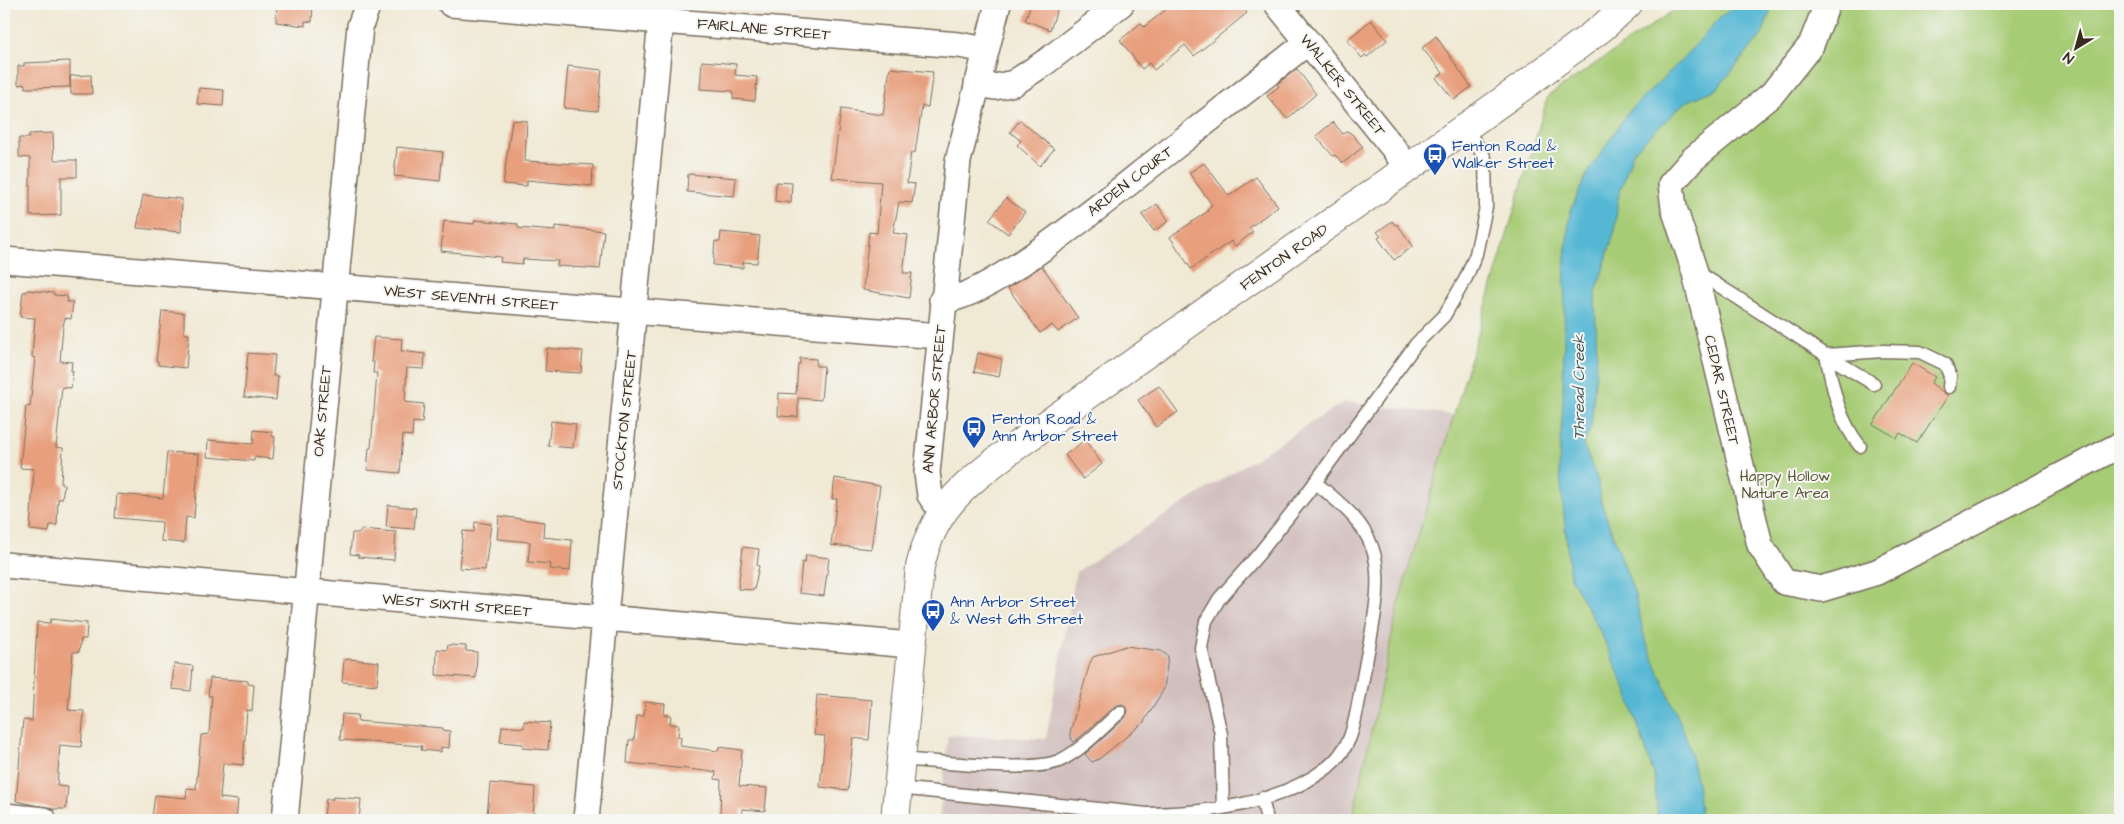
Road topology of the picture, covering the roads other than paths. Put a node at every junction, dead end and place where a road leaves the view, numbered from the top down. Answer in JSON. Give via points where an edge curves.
{"nodes":[{"id":1,"x":368,"y":4,"type":"edge"},
{"id":2,"x":452,"y":4,"type":"edge"},
{"id":3,"x":998,"y":4,"type":"edge"},
{"id":4,"x":1122,"y":4,"type":"edge"},
{"id":5,"x":1277,"y":4,"type":"edge"},
{"id":6,"x":1628,"y":4,"type":"edge"},
{"id":7,"x":1827,"y":4,"type":"edge"},
{"id":8,"x":661,"y":20,"type":"junction"},
{"id":9,"x":1308,"y":42,"type":"junction"},
{"id":10,"x":986,"y":50,"type":"junction"},
{"id":11,"x":976,"y":84,"type":"junction"},
{"id":12,"x":1465,"y":126,"type":"junction"},
{"id":13,"x":1407,"y":168,"type":"junction"},
{"id":14,"x":4,"y":260,"type":"edge"},
{"id":15,"x":1694,"y":269,"type":"junction"},
{"id":16,"x":335,"y":286,"type":"junction"},
{"id":17,"x":942,"y":300,"type":"junction"},
{"id":18,"x":634,"y":311,"type":"junction"},
{"id":19,"x":939,"y":336,"type":"junction"},
{"id":20,"x":1826,"y":355,"type":"junction"},
{"id":21,"x":1874,"y":384,"type":"dead end"},
{"id":22,"x":1948,"y":387,"type":"dead end"},
{"id":23,"x":2120,"y":445,"type":"edge"},
{"id":24,"x":1860,"y":446,"type":"dead end"},
{"id":25,"x":1315,"y":482,"type":"junction"},
{"id":26,"x":942,"y":512,"type":"junction"},
{"id":27,"x":4,"y":565,"type":"edge"},
{"id":28,"x":306,"y":592,"type":"junction"},
{"id":29,"x":605,"y":618,"type":"junction"},
{"id":30,"x":911,"y":645,"type":"junction"},
{"id":31,"x":1120,"y":712,"type":"dead end"},
{"id":32,"x":900,"y":759,"type":"junction"},
{"id":33,"x":898,"y":788,"type":"junction"},
{"id":34,"x":1262,"y":798,"type":"junction"},
{"id":35,"x":1223,"y":807,"type":"junction"},
{"id":36,"x":4,"y":816,"type":"edge"},
{"id":37,"x":44,"y":820,"type":"edge"},
{"id":38,"x":285,"y":820,"type":"edge"},
{"id":39,"x":586,"y":820,"type":"edge"},
{"id":40,"x":895,"y":820,"type":"edge"},
{"id":41,"x":1267,"y":820,"type":"edge"}],
"edges":[{"from":1,"to":16,"type":"street","name":"OAK STREET","via":[[360,26]]},
{"from":2,"to":8,"type":"street","name":"FAIRLANE STREET"},
{"from":3,"to":10,"type":"street","name":"ANN ARBOR STREET"},
{"from":4,"to":11,"type":"street","via":[[1014,83],[995,87]]},
{"from":5,"to":9,"type":"street","name":"WALKER STREET"},
{"from":6,"to":12,"type":"street","name":"FENTON ROAD","via":[[1588,38]]},
{"from":7,"to":15,"type":"street","name":"CEDAR STREET","via":[[1811,45],[1772,94],[1694,159],[1671,184],[1674,208]]},
{"from":8,"to":10,"type":"street","name":"FAIRLANE STREET"},
{"from":8,"to":18,"type":"street","name":"STOCKTON STREET"},
{"from":9,"to":13,"type":"street","name":"WALKER STREET"},
{"from":9,"to":17,"type":"street","name":"ARDEN COURT","via":[[1045,246],[990,283],[959,298]]},
{"from":10,"to":11,"type":"street","name":"ANN ARBOR STREET"},
{"from":11,"to":17,"type":"street","name":"ANN ARBOR STREET","via":[[958,161]]},
{"from":12,"to":13,"type":"street","name":"FENTON ROAD"},
{"from":12,"to":25,"type":"lane","via":[[1485,158],[1486,207],[1471,267],[1444,316],[1416,344]]},
{"from":13,"to":26,"type":"street","name":"FENTON ROAD","via":[[1009,451],[965,486]]},
{"from":14,"to":16,"type":"street","name":"WEST SEVENTH STREET"},
{"from":15,"to":20,"type":"lane"},
{"from":15,"to":23,"type":"street","name":"CEDAR STREET","via":[[1760,545],[1784,582],[1821,589],[1877,572]]},
{"from":16,"to":18,"type":"street","name":"WEST SEVENTH STREET"},
{"from":16,"to":28,"type":"street","name":"OAK STREET"},
{"from":17,"to":19,"type":"street","name":"ANN ARBOR STREET"},
{"from":18,"to":19,"type":"street","name":"WEST SEVENTH STREET"},
{"from":18,"to":29,"type":"street","name":"STOCKTON STREET"},
{"from":19,"to":26,"type":"street","name":"ANN ARBOR STREET","via":[[927,481],[930,495]]},
{"from":20,"to":21,"type":"lane"},
{"from":20,"to":22,"type":"lane","via":[[1920,352],[1945,364],[1950,376]]},
{"from":20,"to":24,"type":"lane","via":[[1836,402],[1848,432]]},
{"from":25,"to":34,"type":"lane","via":[[1351,513],[1372,547],[1377,574],[1371,631],[1354,723],[1345,748],[1316,775]]},
{"from":25,"to":35,"type":"lane","via":[[1219,599],[1202,631],[1202,660],[1221,734]]},
{"from":26,"to":30,"type":"street","via":[[932,528],[922,558]]},
{"from":27,"to":28,"type":"street","name":"WEST SIXTH STREET"},
{"from":28,"to":29,"type":"street","name":"WEST SIXTH STREET"},
{"from":28,"to":38,"type":"street","name":"OAK STREET"},
{"from":29,"to":30,"type":"street","name":"WEST SIXTH STREET"},
{"from":29,"to":39,"type":"street","name":"STOCKTON STREET"},
{"from":30,"to":32,"type":"street"},
{"from":31,"to":32,"type":"lane","via":[[1070,755],[1049,764],[1018,766]]},
{"from":32,"to":33,"type":"street"},
{"from":33,"to":35,"type":"lane","via":[[1147,814]]},
{"from":33,"to":40,"type":"street"},
{"from":34,"to":35,"type":"lane"},
{"from":34,"to":41,"type":"lane"},
{"from":36,"to":37,"type":"street"}]}
